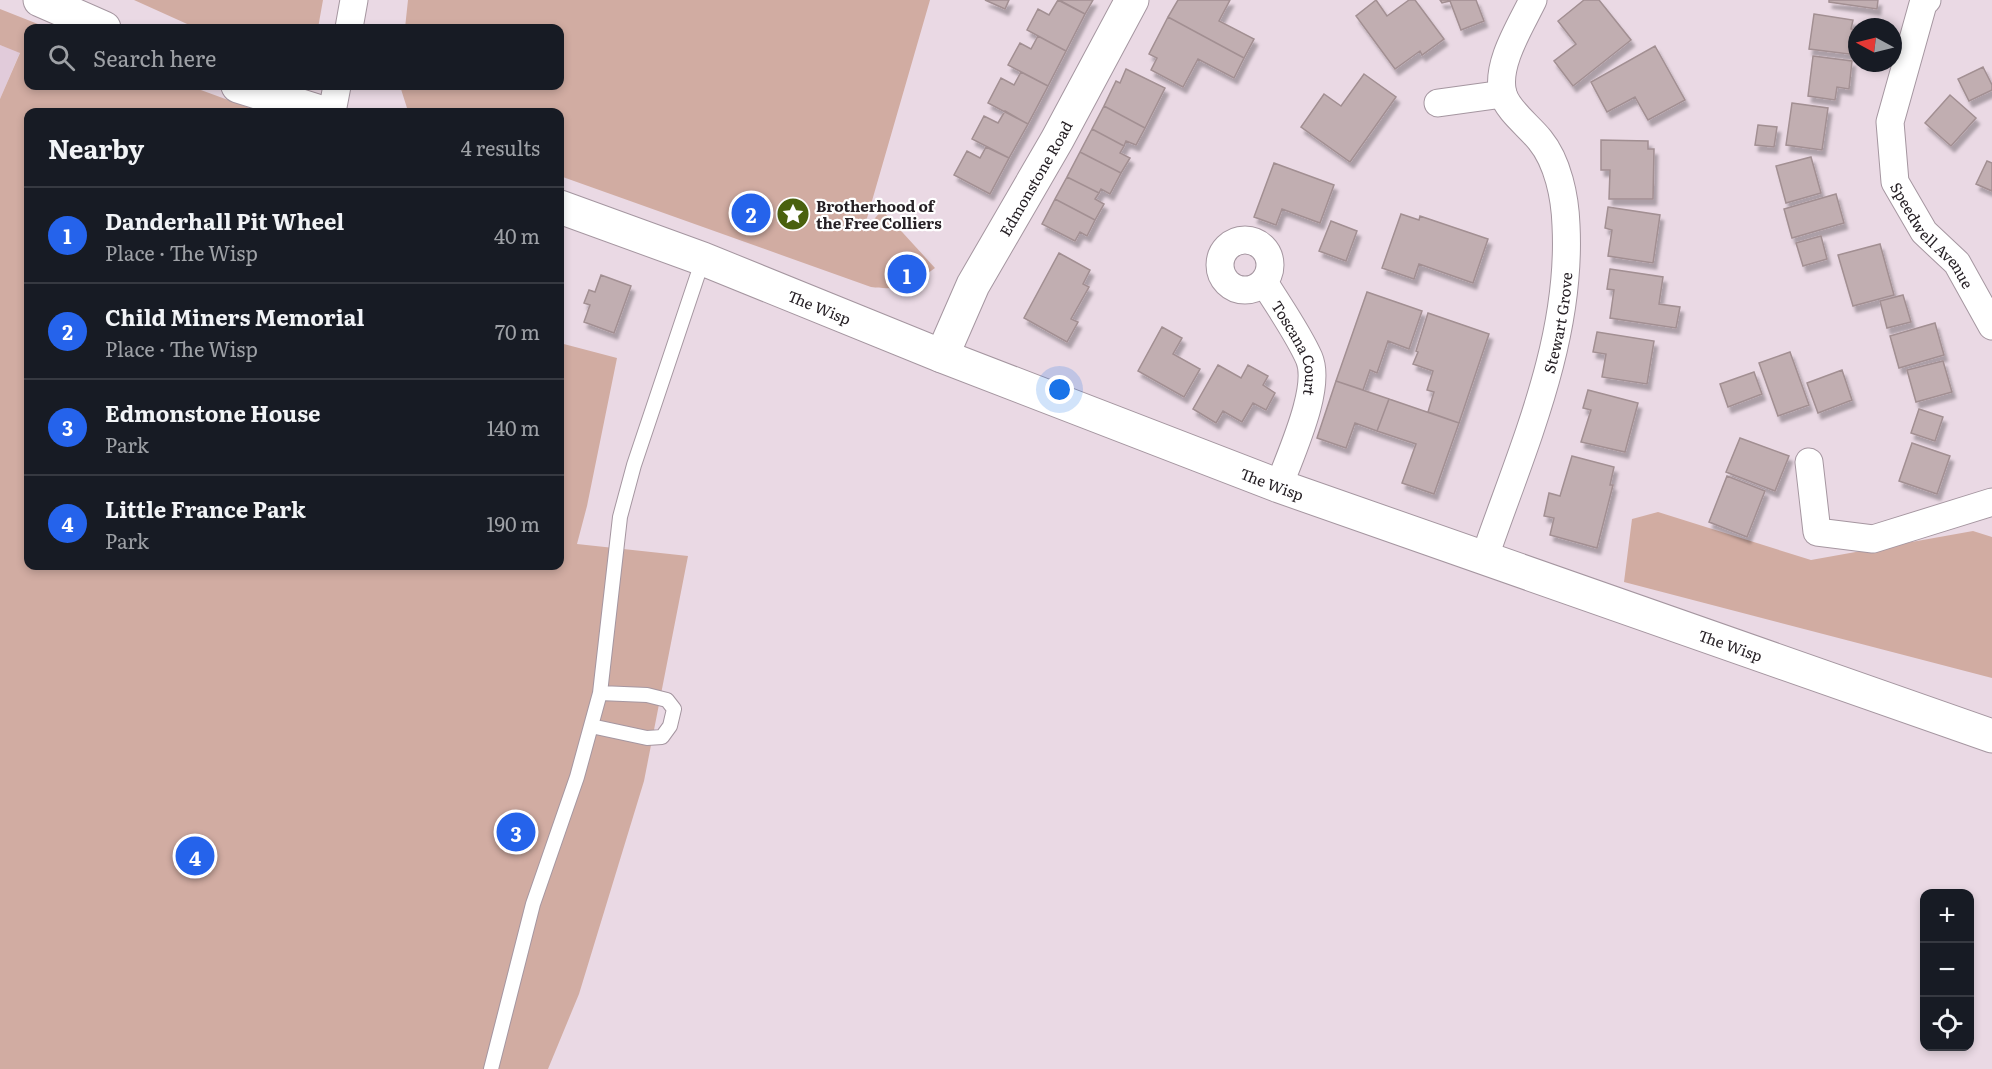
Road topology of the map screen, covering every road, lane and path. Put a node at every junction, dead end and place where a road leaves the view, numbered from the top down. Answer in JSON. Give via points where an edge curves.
{"nodes":[{"id":1,"x":40,"y":0,"type":"edge"},
{"id":2,"x":354,"y":0,"type":"edge"},
{"id":3,"x":1132,"y":0,"type":"edge"},
{"id":4,"x":1533,"y":0,"type":"edge"},
{"id":5,"x":1927,"y":0,"type":"edge"},
{"id":6,"x":95,"y":24,"type":"edge"},
{"id":7,"x":350,"y":24,"type":"edge"},
{"id":8,"x":251,"y":90,"type":"edge"},
{"id":9,"x":336,"y":90,"type":"edge"},
{"id":10,"x":1503,"y":94,"type":"junction"},
{"id":11,"x":1438,"y":103,"type":"dead end"},
{"id":12,"x":307,"y":108,"type":"edge"},
{"id":13,"x":333,"y":108,"type":"edge"},
{"id":14,"x":564,"y":208,"type":"edge"},
{"id":15,"x":703,"y":259,"type":"junction"},
{"id":16,"x":1264,"y":282,"type":"dead end"},
{"id":17,"x":1992,"y":326,"type":"edge"},
{"id":18,"x":942,"y":356,"type":"junction"},
{"id":19,"x":1809,"y":462,"type":"dead end"},
{"id":20,"x":1279,"y":486,"type":"junction"},
{"id":21,"x":1992,"y":502,"type":"edge"},
{"id":22,"x":1484,"y":559,"type":"junction"},
{"id":23,"x":600,"y":693,"type":"junction"},
{"id":24,"x":591,"y":726,"type":"junction"},
{"id":25,"x":1992,"y":736,"type":"edge"},
{"id":26,"x":491,"y":1069,"type":"edge"}],
"edges":[{"from":1,"to":6,"type":"street"},
{"from":2,"to":7,"type":"street"},
{"from":3,"to":18,"type":"street","name":"Edmonstone Road","via":[[973,285]]},
{"from":4,"to":10,"type":"street","via":[[1505,59]]},
{"from":5,"to":17,"type":"street","name":"Speedwell Avenue","via":[[1890,122],[1895,182],[1924,232],[1957,263]]},
{"from":8,"to":12,"type":"street"},
{"from":9,"to":13,"type":"street"},
{"from":10,"to":11,"type":"street"},
{"from":10,"to":22,"type":"street","name":"Stewart Grove","via":[[1542,142],[1553,163],[1563,195],[1565,280],[1545,389]]},
{"from":14,"to":15,"type":"street","name":"The Wisp"},
{"from":15,"to":18,"type":"street","name":"The Wisp"},
{"from":15,"to":23,"type":"lane","via":[[620,517]]},
{"from":16,"to":20,"type":"street","name":"Toscana Court","via":[[1310,359],[1313,375],[1310,398]]},
{"from":18,"to":20,"type":"street","name":"The Wisp"},
{"from":19,"to":21,"type":"street","via":[[1817,532],[1873,539]]},
{"from":20,"to":22,"type":"street","name":"The Wisp"},
{"from":22,"to":25,"type":"street","name":"The Wisp"},
{"from":23,"to":24,"type":"lane"},
{"from":23,"to":24,"type":"lane","via":[[667,700],[674,709],[670,726],[662,737],[647,738]]},
{"from":24,"to":26,"type":"lane","via":[[533,904]]}]}
